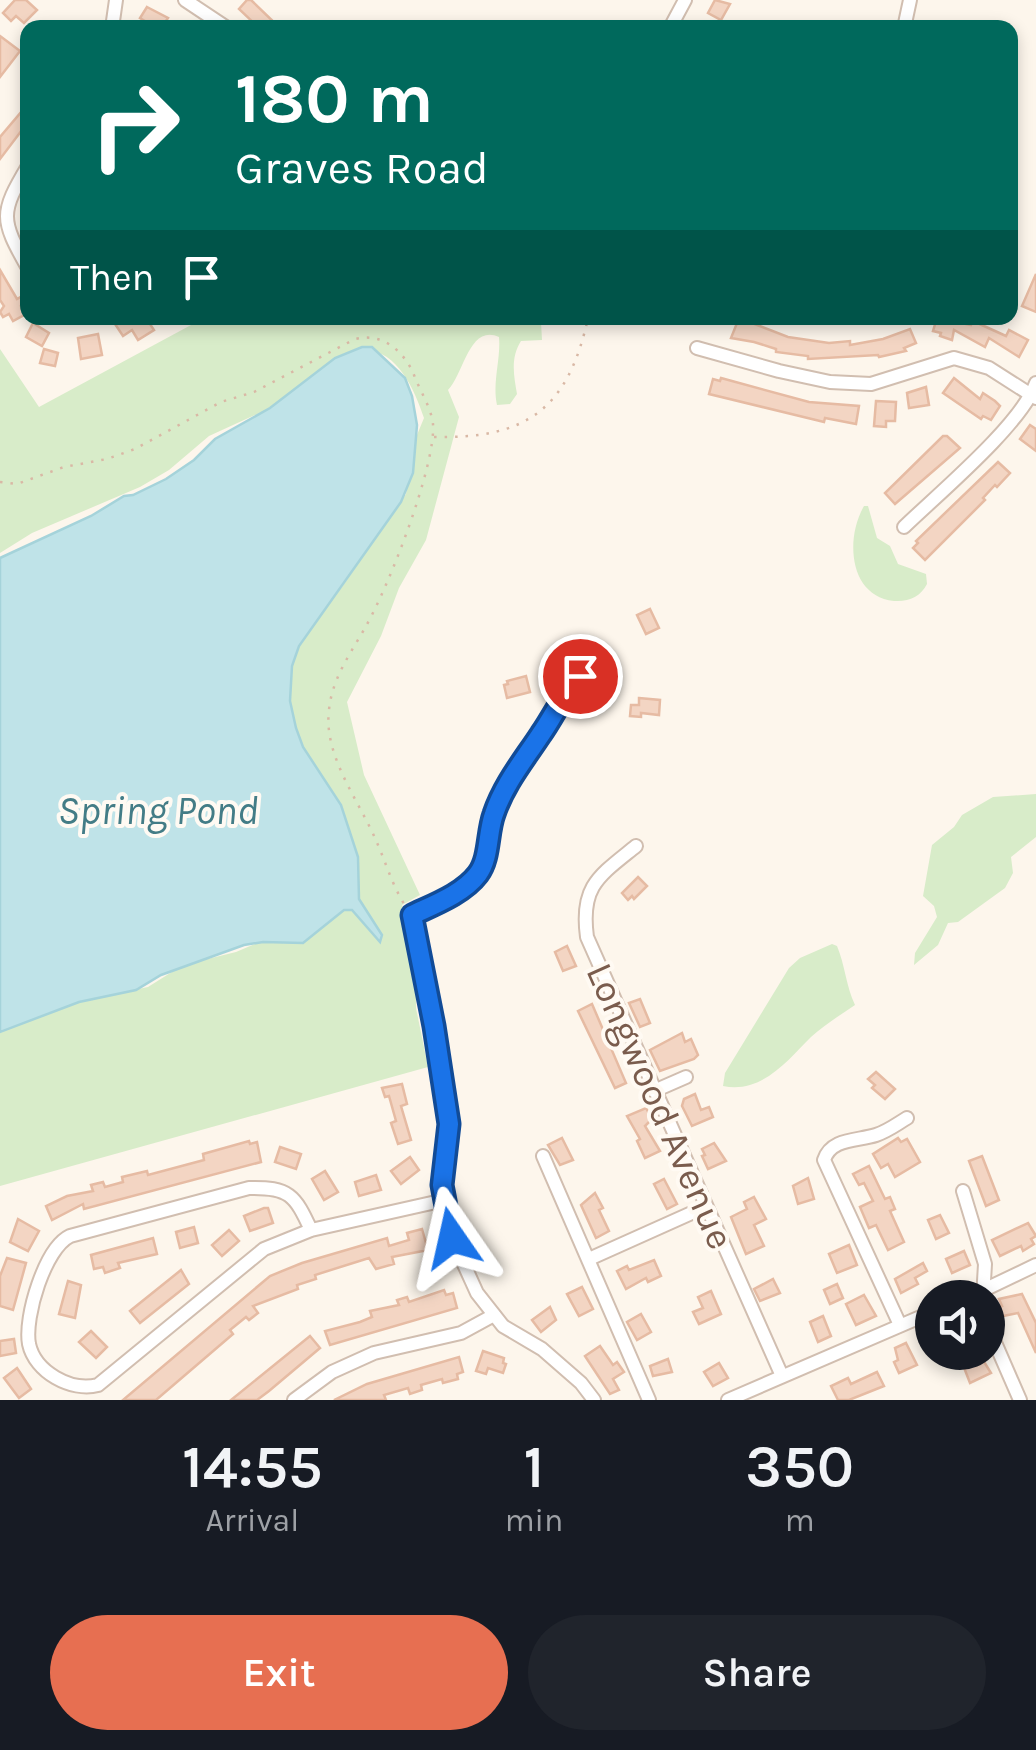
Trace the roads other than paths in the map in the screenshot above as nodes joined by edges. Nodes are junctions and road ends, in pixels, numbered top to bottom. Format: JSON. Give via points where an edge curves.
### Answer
{"nodes":[{"id":1,"x":186,"y":0,"type":"edge"},
{"id":2,"x":216,"y":20,"type":"edge"},
{"id":3,"x":20,"y":177,"type":"edge"},
{"id":4,"x":20,"y":255,"type":"edge"},
{"id":5,"x":697,"y":348,"type":"dead end"},
{"id":6,"x":1035,"y":392,"type":"edge"},
{"id":7,"x":904,"y":527,"type":"dead end"},
{"id":8,"x":580,"y":676,"type":"dead end"},
{"id":9,"x":636,"y":846,"type":"dead end"},
{"id":10,"x":686,"y":1077,"type":"dead end"},
{"id":11,"x":654,"y":1091,"type":"junction"},
{"id":12,"x":907,"y":1118,"type":"dead end"},
{"id":13,"x":543,"y":1156,"type":"dead end"},
{"id":14,"x":963,"y":1192,"type":"dead end"},
{"id":15,"x":445,"y":1200,"type":"junction"},
{"id":16,"x":705,"y":1208,"type":"junction"},
{"id":17,"x":310,"y":1230,"type":"junction"},
{"id":18,"x":589,"y":1259,"type":"junction"},
{"id":19,"x":1036,"y":1265,"type":"edge"},
{"id":20,"x":983,"y":1280,"type":"edge"},
{"id":21,"x":1005,"y":1282,"type":"edge"},
{"id":22,"x":494,"y":1314,"type":"junction"},
{"id":23,"x":915,"y":1319,"type":"edge"},
{"id":24,"x":900,"y":1325,"type":"junction"},
{"id":25,"x":1005,"y":1364,"type":"edge"},
{"id":26,"x":782,"y":1376,"type":"junction"},
{"id":27,"x":294,"y":1400,"type":"edge"},
{"id":28,"x":594,"y":1400,"type":"edge"},
{"id":29,"x":649,"y":1400,"type":"edge"},
{"id":30,"x":728,"y":1400,"type":"edge"},
{"id":31,"x":1020,"y":1400,"type":"edge"}],
"edges":[{"from":1,"to":2,"type":"street"},
{"from":3,"to":4,"type":"street","via":[[3,216]]},
{"from":5,"to":6,"type":"street","via":[[779,372],[872,384],[954,358]]},
{"from":6,"to":7,"type":"street"},
{"from":8,"to":15,"type":"street","via":[[517,766],[494,814],[478,874],[412,915],[449,1124]]},
{"from":9,"to":11,"type":"street","name":"Longwood Avenue","via":[[591,886],[584,921]]},
{"from":10,"to":11,"type":"street"},
{"from":11,"to":16,"type":"street","name":"Longwood Avenue"},
{"from":12,"to":24,"type":"street","via":[[882,1133],[836,1144],[826,1156]]},
{"from":13,"to":18,"type":"street"},
{"from":14,"to":20,"type":"street","via":[[985,1264]]},
{"from":15,"to":17,"type":"street"},
{"from":15,"to":22,"type":"street","via":[[452,1238]]},
{"from":16,"to":18,"type":"street"},
{"from":16,"to":26,"type":"street","name":"Longwood Avenue"},
{"from":17,"to":17,"type":"street","via":[[264,1249],[98,1386],[66,1384],[30,1348],[29,1320],[46,1263],[70,1236],[249,1188],[290,1194]]},
{"from":18,"to":29,"type":"street"},
{"from":19,"to":21,"type":"street"},
{"from":22,"to":27,"type":"street","via":[[461,1332],[374,1353]]},
{"from":22,"to":28,"type":"street"},
{"from":23,"to":24,"type":"street"},
{"from":24,"to":26,"type":"street"},
{"from":25,"to":31,"type":"street"},
{"from":26,"to":30,"type":"street"}]}
